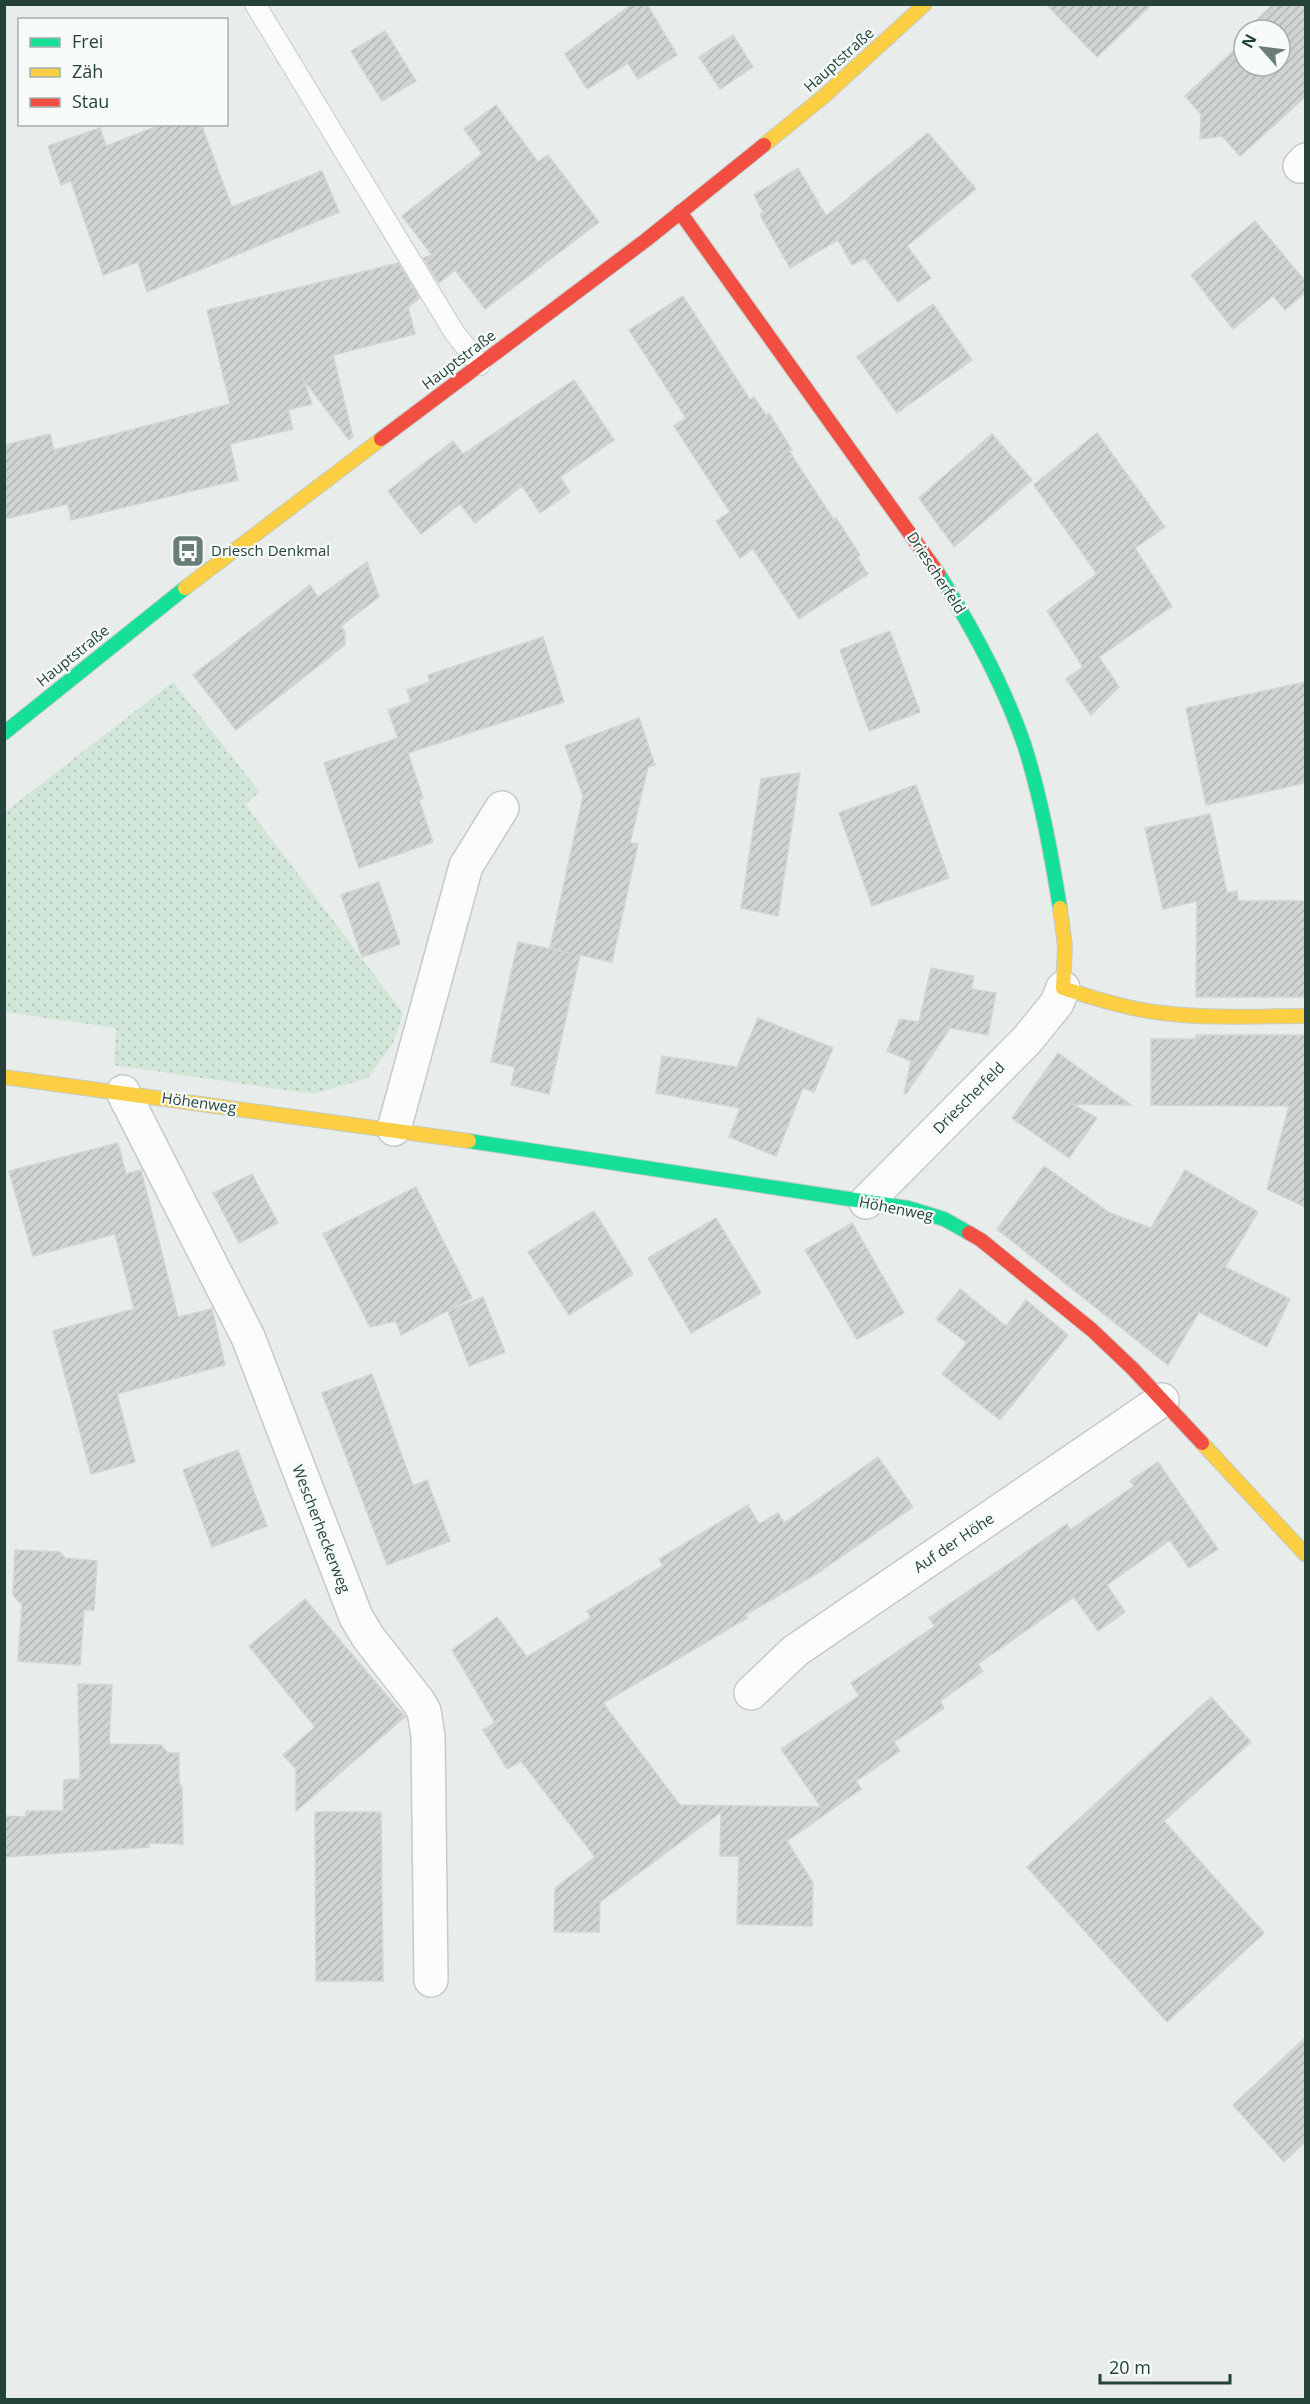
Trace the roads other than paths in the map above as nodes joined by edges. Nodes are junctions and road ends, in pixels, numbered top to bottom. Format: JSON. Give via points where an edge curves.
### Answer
{"nodes":[{"id":1,"x":255,"y":4,"type":"edge"},
{"id":2,"x":925,"y":4,"type":"edge"},
{"id":3,"x":680,"y":212,"type":"junction"},
{"id":4,"x":480,"y":365,"type":"junction"},
{"id":5,"x":6,"y":728,"type":"edge"},
{"id":6,"x":502,"y":808,"type":"dead end"},
{"id":7,"x":1064,"y":988,"type":"junction"},
{"id":8,"x":1305,"y":1016,"type":"edge"},
{"id":9,"x":4,"y":1077,"type":"edge"},
{"id":10,"x":123,"y":1092,"type":"junction"},
{"id":11,"x":394,"y":1129,"type":"junction"},
{"id":12,"x":866,"y":1202,"type":"junction"},
{"id":13,"x":1162,"y":1400,"type":"junction"},
{"id":14,"x":1305,"y":1555,"type":"edge"},
{"id":15,"x":751,"y":1693,"type":"dead end"},
{"id":16,"x":431,"y":1980,"type":"dead end"}],
"edges":[{"from":1,"to":4,"type":"lane","via":[[454,332]]},
{"from":2,"to":3,"type":"street","name":"Hauptstraße","via":[[823,97]]},
{"from":3,"to":4,"type":"street","name":"Hauptstraße"},
{"from":3,"to":7,"type":"street","name":"Driescherfeld","via":[[934,567],[984,654],[1023,740],[1039,796],[1067,954]]},
{"from":4,"to":5,"type":"street","name":"Hauptstraße","via":[[206,571]]},
{"from":6,"to":11,"type":"street","via":[[466,866]]},
{"from":7,"to":8,"type":"street","via":[[1161,1013]]},
{"from":7,"to":12,"type":"street","name":"Driescherfeld","via":[[1027,1040]]},
{"from":9,"to":10,"type":"street","name":"Höhenweg"},
{"from":10,"to":11,"type":"street","name":"Höhenweg"},
{"from":10,"to":16,"type":"street","name":"Wescherheckerweg","via":[[248,1337],[356,1617],[424,1711],[428,1736]]},
{"from":11,"to":12,"type":"street","name":"Höhenweg"},
{"from":12,"to":13,"type":"street","name":"Höhenweg","via":[[925,1212],[981,1240],[1092,1330]]},
{"from":13,"to":14,"type":"street","name":"Höhenweg"},
{"from":13,"to":15,"type":"street","name":"Auf der Höhe","via":[[795,1651]]}]}
